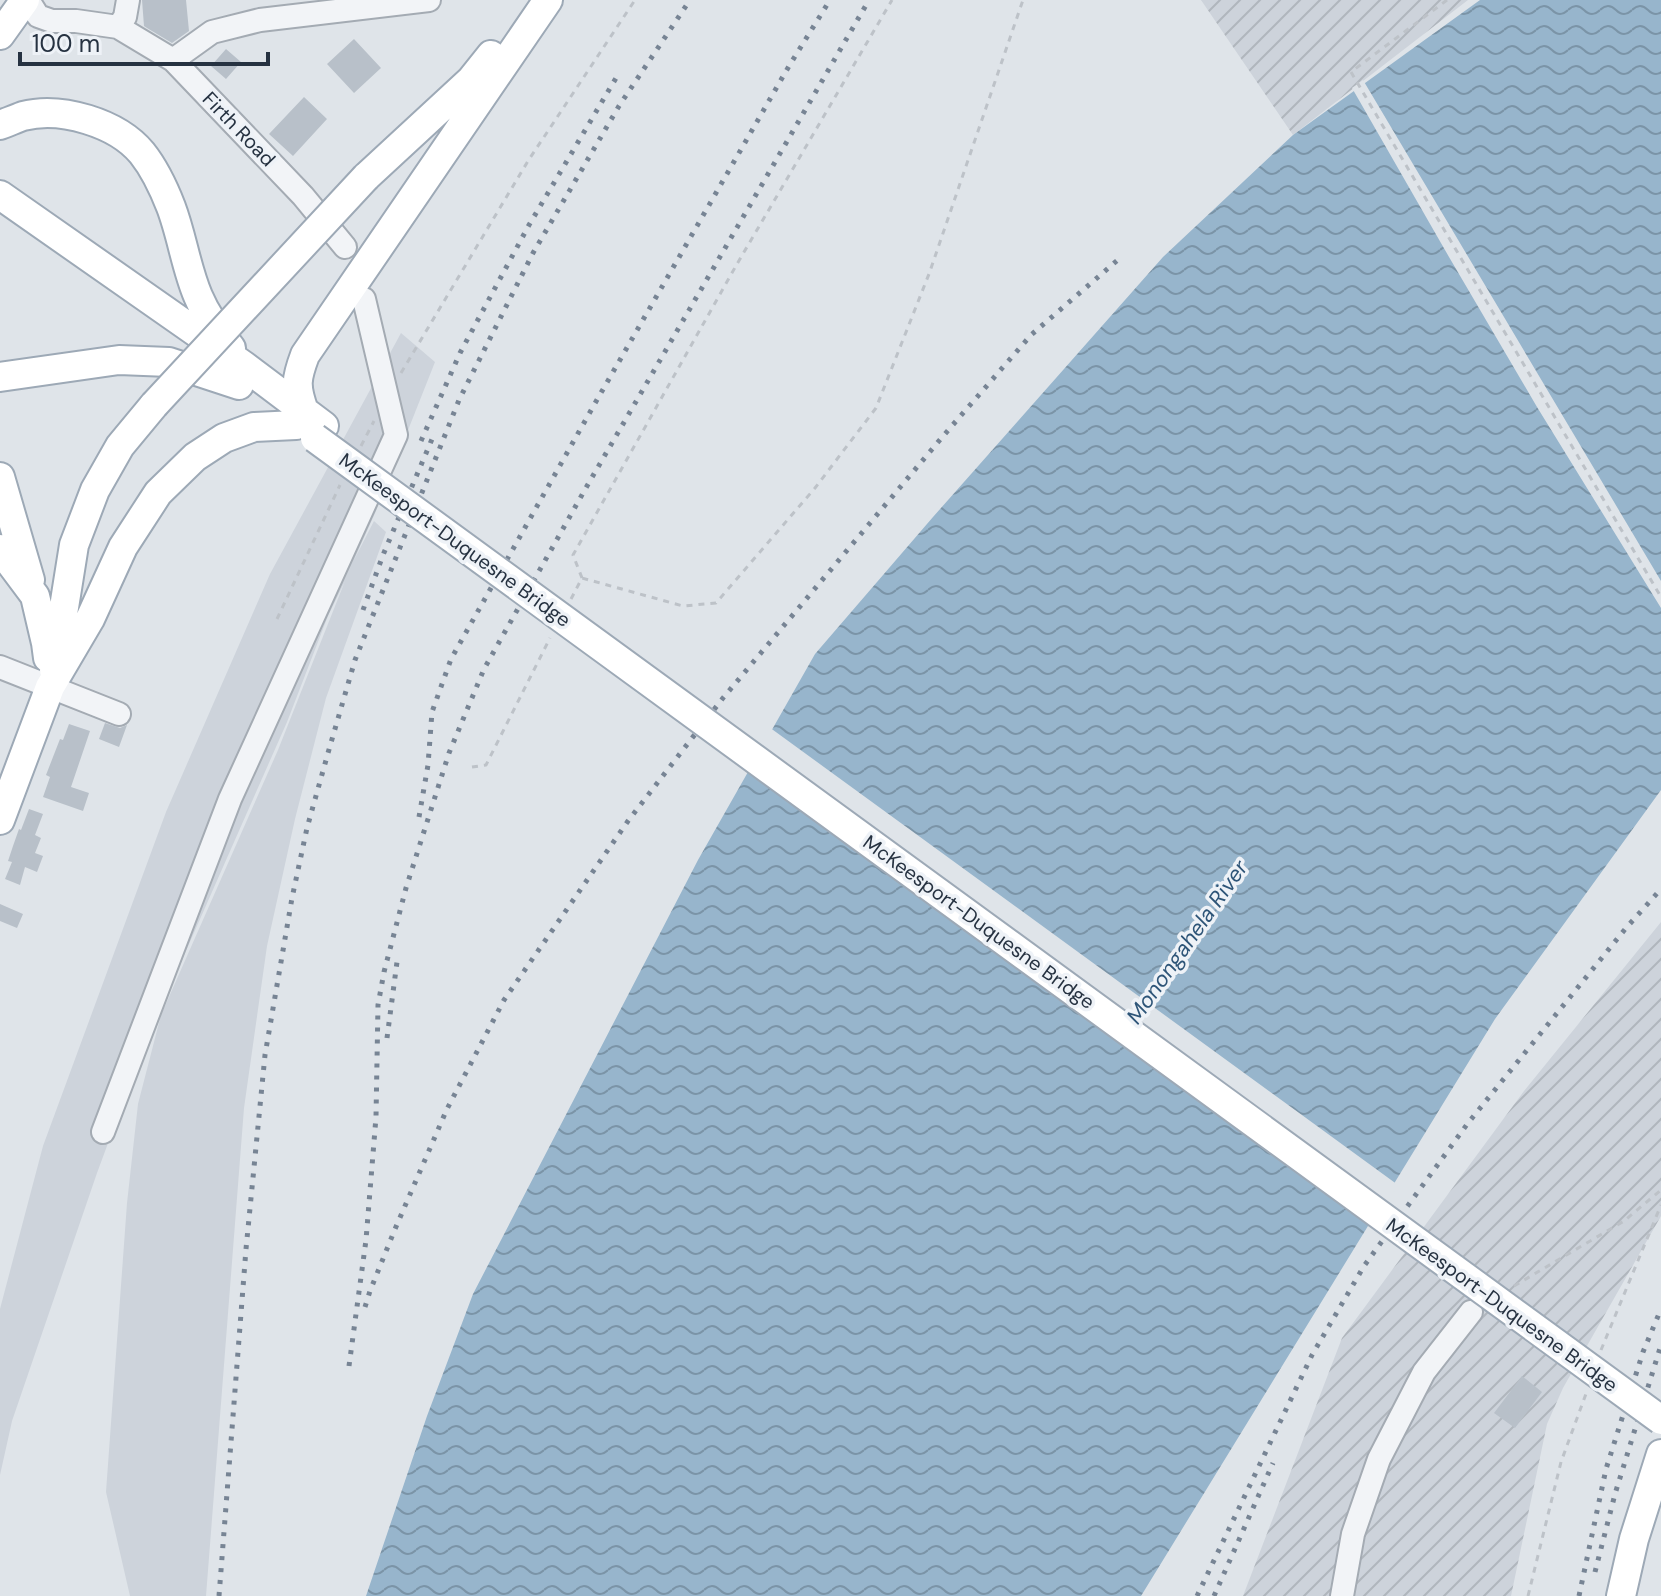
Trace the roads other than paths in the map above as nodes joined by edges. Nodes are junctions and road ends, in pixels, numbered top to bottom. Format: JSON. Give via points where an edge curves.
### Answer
{"nodes":[{"id":1,"x":27,"y":0,"type":"edge"},
{"id":2,"x":128,"y":0,"type":"edge"},
{"id":3,"x":429,"y":0,"type":"edge"},
{"id":4,"x":534,"y":0,"type":"edge"},
{"id":5,"x":548,"y":0,"type":"edge"},
{"id":6,"x":118,"y":27,"type":"junction"},
{"id":7,"x":0,"y":35,"type":"edge"},
{"id":8,"x":173,"y":60,"type":"junction"},
{"id":9,"x":0,"y":125,"type":"edge"},
{"id":10,"x":0,"y":195,"type":"edge"},
{"id":11,"x":0,"y":214,"type":"edge"},
{"id":12,"x":345,"y":247,"type":"dead end"},
{"id":13,"x":364,"y":299,"type":"dead end"},
{"id":14,"x":241,"y":375,"type":"junction"},
{"id":15,"x":0,"y":377,"type":"edge"},
{"id":16,"x":310,"y":425,"type":"junction"},
{"id":17,"x":0,"y":477,"type":"edge"},
{"id":18,"x":0,"y":549,"type":"edge"},
{"id":19,"x":35,"y":596,"type":"junction"},
{"id":20,"x":0,"y":667,"type":"edge"},
{"id":21,"x":50,"y":687,"type":"junction"},
{"id":22,"x":119,"y":714,"type":"dead end"},
{"id":23,"x":0,"y":820,"type":"edge"},
{"id":24,"x":103,"y":1132,"type":"dead end"},
{"id":25,"x":1471,"y":1312,"type":"dead end"},
{"id":26,"x":1661,"y":1403,"type":"edge"},
{"id":27,"x":1661,"y":1420,"type":"edge"},
{"id":28,"x":1661,"y":1454,"type":"edge"},
{"id":29,"x":1661,"y":1500,"type":"edge"},
{"id":30,"x":1342,"y":1596,"type":"edge"},
{"id":31,"x":1621,"y":1596,"type":"edge"},
{"id":32,"x":1635,"y":1596,"type":"edge"}],
"edges":[{"from":1,"to":6,"type":"street","via":[[38,16],[52,21]]},
{"from":1,"to":7,"type":"main road"},
{"from":2,"to":6,"type":"street"},
{"from":3,"to":8,"type":"street","via":[[260,20],[212,32]]},
{"from":4,"to":21,"type":"main road","bridge":true,"via":[[471,80],[366,177],[120,446],[95,490],[74,545]]},
{"from":5,"to":16,"type":"main road","via":[[305,355],[297,376],[298,395]]},
{"from":6,"to":8,"type":"street","name":"Firth Road"},
{"from":8,"to":12,"type":"street","name":"Firth Road"},
{"from":9,"to":14,"type":"main road","via":[[50,113],[75,116],[106,126],[142,152],[171,207],[198,296]]},
{"from":10,"to":14,"type":"main road"},
{"from":11,"to":14,"type":"main road"},
{"from":13,"to":24,"type":"street","via":[[396,435],[230,799]]},
{"from":14,"to":15,"type":"main road","via":[[169,362],[119,360]]},
{"from":14,"to":16,"type":"main road"},
{"from":16,"to":21,"type":"main road","via":[[254,427],[224,438],[158,493],[123,547],[90,619]]},
{"from":16,"to":26,"type":"main road","name":"McKeesport-Duquesne Bridge"},
{"from":16,"to":27,"type":"main road","name":"McKeesport-Duquesne Bridge","bridge":true},
{"from":17,"to":19,"type":"main road"},
{"from":18,"to":19,"type":"main road"},
{"from":19,"to":21,"type":"main road"},
{"from":20,"to":21,"type":"street"},
{"from":21,"to":22,"type":"street"},
{"from":21,"to":23,"type":"main road"},
{"from":25,"to":30,"type":"street","via":[[1424,1372],[1379,1459],[1353,1534]]},
{"from":28,"to":31,"type":"main road"},
{"from":29,"to":32,"type":"main road"}]}
